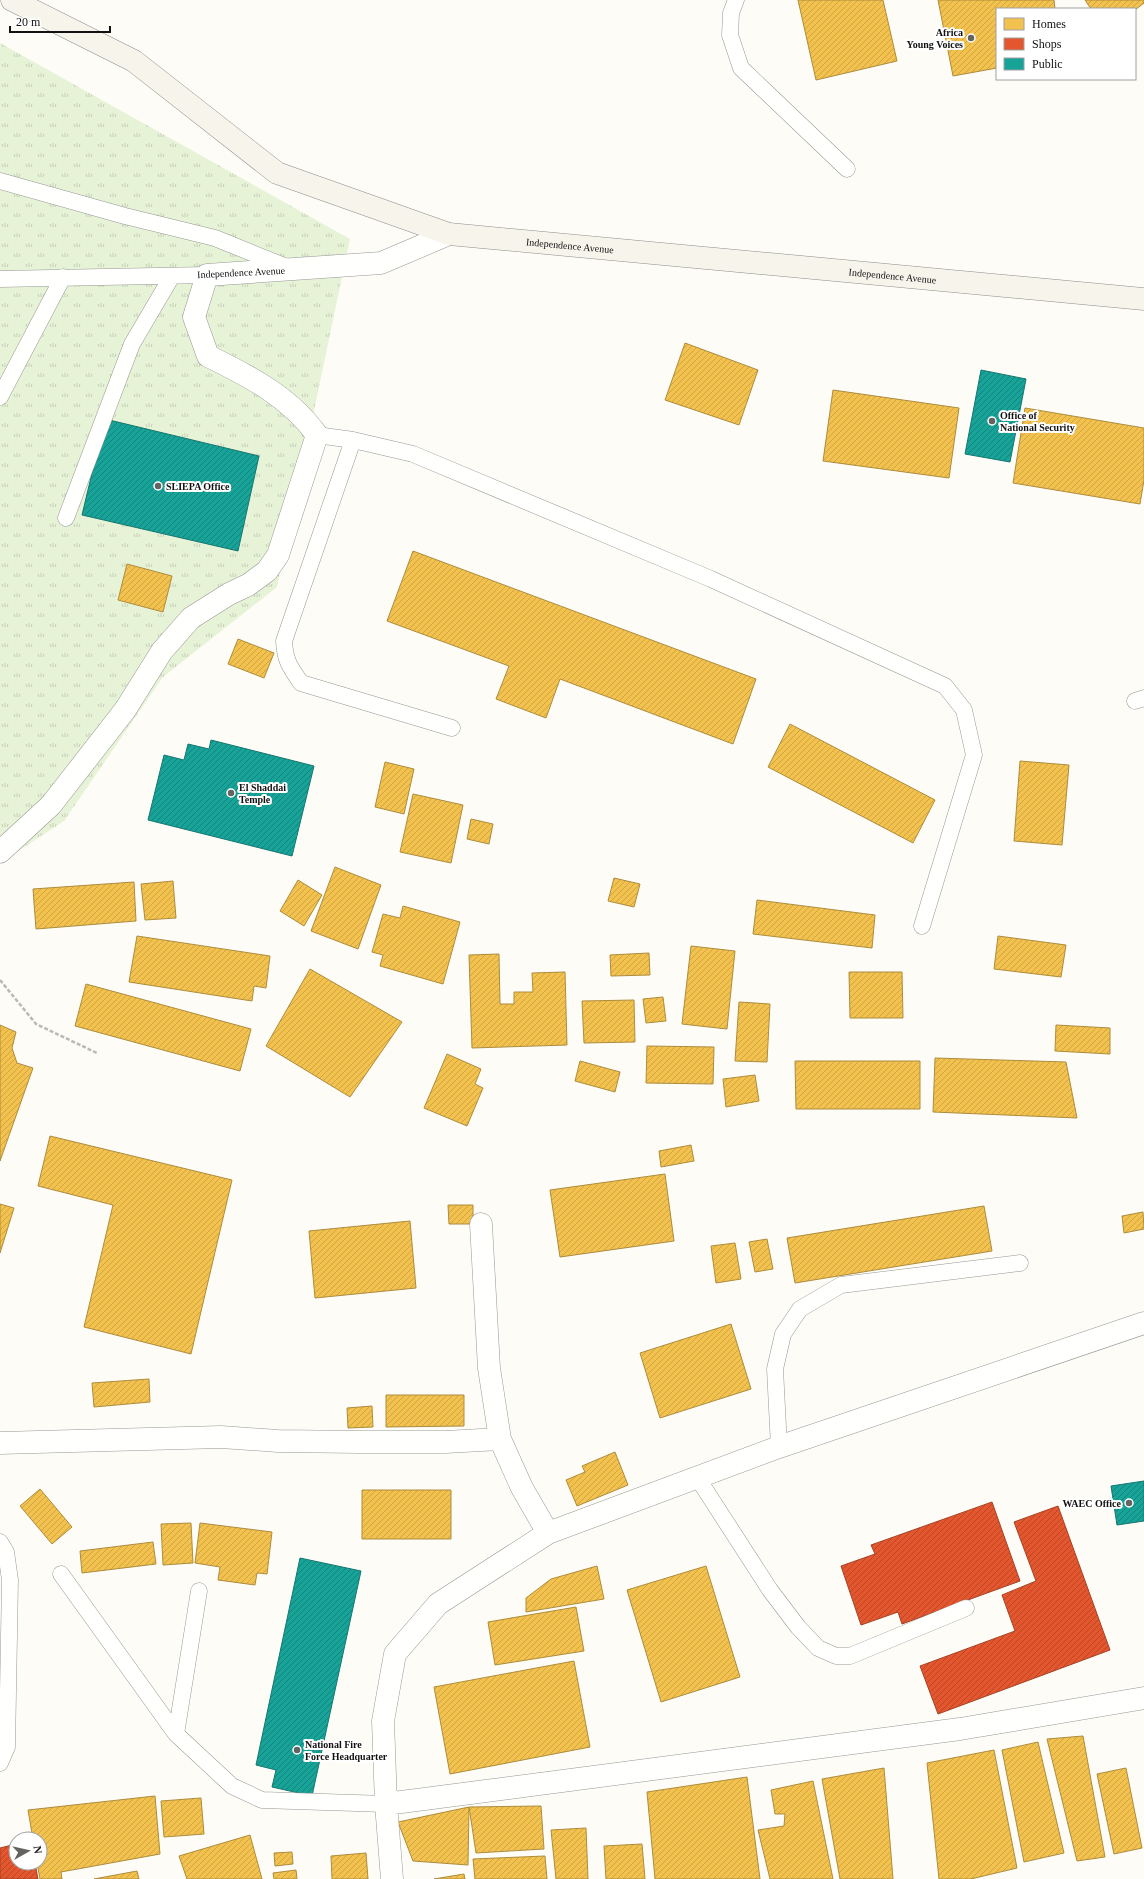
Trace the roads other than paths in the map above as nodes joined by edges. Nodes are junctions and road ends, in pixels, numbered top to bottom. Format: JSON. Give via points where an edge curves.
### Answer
{"nodes":[{"id":1,"x":12,"y":0,"type":"edge"},
{"id":2,"x":736,"y":0,"type":"edge"},
{"id":3,"x":847,"y":169,"type":"dead end"},
{"id":4,"x":0,"y":181,"type":"edge"},
{"id":5,"x":449,"y":234,"type":"junction"},
{"id":6,"x":292,"y":269,"type":"junction"},
{"id":7,"x":207,"y":275,"type":"junction"},
{"id":8,"x":172,"y":276,"type":"junction"},
{"id":9,"x":63,"y":277,"type":"junction"},
{"id":10,"x":0,"y":279,"type":"edge"},
{"id":11,"x":1144,"y":299,"type":"edge"},
{"id":12,"x":0,"y":397,"type":"edge"},
{"id":13,"x":317,"y":435,"type":"junction"},
{"id":14,"x":353,"y":440,"type":"junction"},
{"id":15,"x":66,"y":518,"type":"dead end"},
{"id":16,"x":452,"y":728,"type":"dead end"},
{"id":17,"x":0,"y":852,"type":"edge"},
{"id":18,"x":922,"y":926,"type":"dead end"},
{"id":19,"x":481,"y":1224,"type":"dead end"},
{"id":20,"x":1020,"y":1263,"type":"dead end"},
{"id":21,"x":1144,"y":1323,"type":"edge"},
{"id":22,"x":500,"y":1439,"type":"junction"},
{"id":23,"x":0,"y":1443,"type":"edge"},
{"id":24,"x":779,"y":1447,"type":"junction"},
{"id":25,"x":697,"y":1477,"type":"junction"},
{"id":26,"x":548,"y":1533,"type":"junction"},
{"id":27,"x":0,"y":1542,"type":"edge"},
{"id":28,"x":61,"y":1574,"type":"dead end"},
{"id":29,"x":199,"y":1591,"type":"dead end"},
{"id":30,"x":966,"y":1608,"type":"dead end"},
{"id":31,"x":1144,"y":1698,"type":"edge"},
{"id":32,"x":176,"y":1734,"type":"junction"},
{"id":33,"x":0,"y":1763,"type":"edge"},
{"id":34,"x":386,"y":1804,"type":"junction"},
{"id":35,"x":392,"y":1879,"type":"edge"}],
"edges":[{"from":1,"to":5,"type":"street","via":[[134,62],[277,173]]},
{"from":2,"to":3,"type":"lane","via":[[731,13],[730,35],[741,68]]},
{"from":4,"to":6,"type":"lane","via":[[215,238]]},
{"from":5,"to":6,"type":"street","name":"Independence Avenue","via":[[381,263]]},
{"from":5,"to":11,"type":"street","name":"Independence Avenue"},
{"from":6,"to":7,"type":"street","name":"Independence Avenue"},
{"from":7,"to":8,"type":"lane","name":"Independence Avenue"},
{"from":7,"to":13,"type":"street","via":[[194,317],[208,356],[251,378],[292,407]]},
{"from":8,"to":9,"type":"lane","name":"Independence Avenue"},
{"from":8,"to":15,"type":"lane","via":[[132,344]]},
{"from":9,"to":10,"type":"lane","name":"Independence Avenue"},
{"from":9,"to":12,"type":"lane"},
{"from":13,"to":14,"type":"lane"},
{"from":13,"to":17,"type":"street","via":[[278,555],[267,571],[191,618],[162,651],[125,710],[51,805]]},
{"from":14,"to":16,"type":"lane","via":[[284,641],[288,665],[301,683]]},
{"from":14,"to":18,"type":"lane","via":[[413,454],[711,579],[945,686],[964,710],[974,755]]},
{"from":19,"to":22,"type":"street","via":[[489,1368]]},
{"from":20,"to":24,"type":"lane","via":[[841,1285],[800,1309],[783,1334],[775,1369]]},
{"from":21,"to":24,"type":"street"},
{"from":22,"to":23,"type":"street","via":[[359,1442],[221,1437]]},
{"from":22,"to":26,"type":"street","via":[[522,1488]]},
{"from":24,"to":25,"type":"street"},
{"from":25,"to":26,"type":"street"},
{"from":25,"to":30,"type":"lane","via":[[770,1590],[798,1627],[818,1648],[836,1656],[850,1656]]},
{"from":26,"to":34,"type":"street","via":[[438,1604],[395,1654],[383,1721]]},
{"from":27,"to":33,"type":"lane","via":[[6,1552],[10,1580],[6,1747]]},
{"from":28,"to":32,"type":"lane"},
{"from":29,"to":32,"type":"lane"},
{"from":31,"to":34,"type":"street","via":[[960,1729]]},
{"from":32,"to":34,"type":"lane","via":[[232,1786],[262,1800]]},
{"from":34,"to":35,"type":"street"}]}
